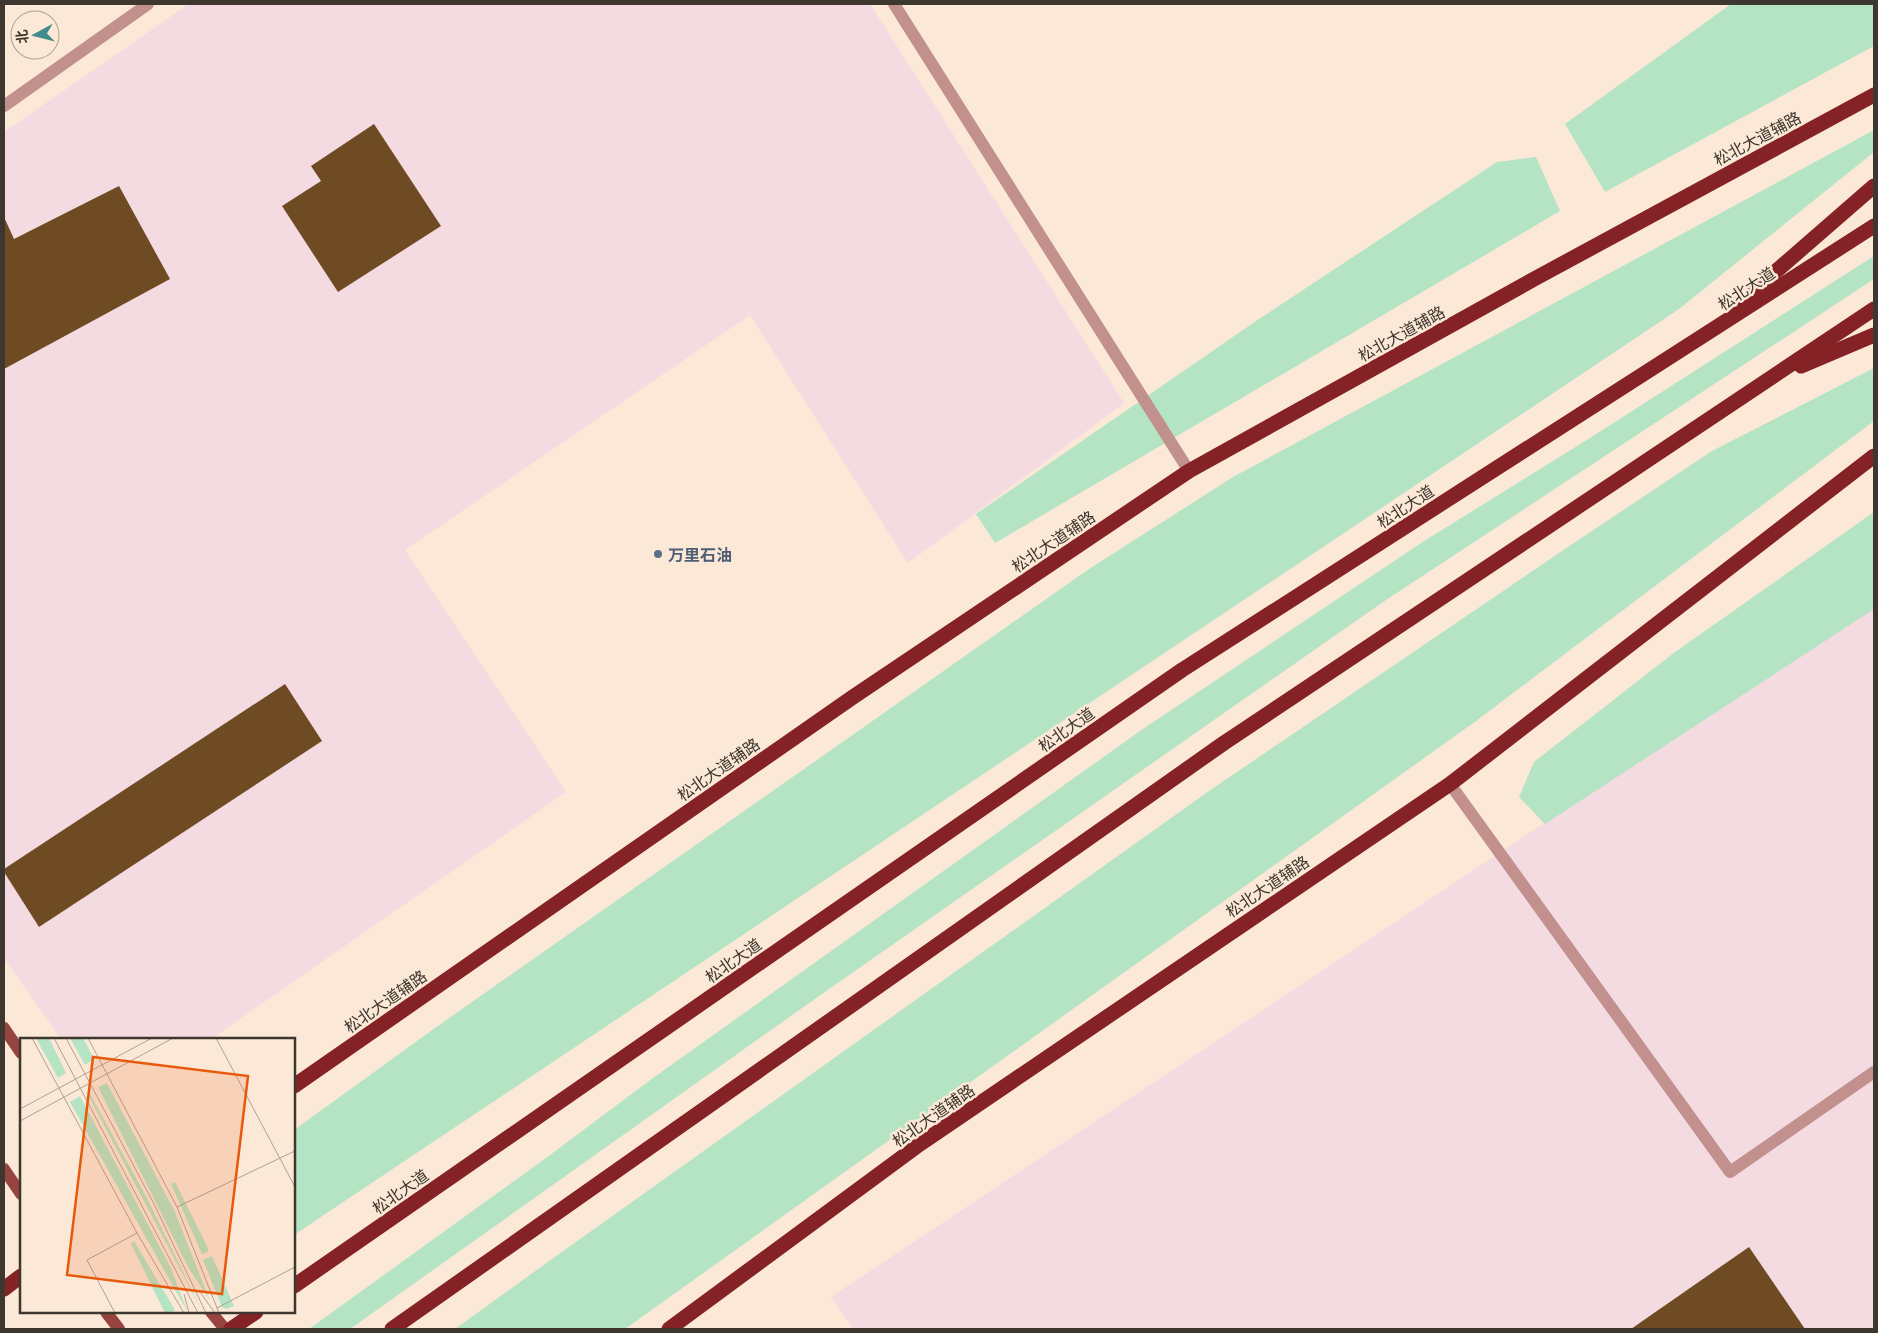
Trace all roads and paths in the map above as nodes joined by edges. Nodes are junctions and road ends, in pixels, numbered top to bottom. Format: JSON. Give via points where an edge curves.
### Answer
{"nodes":[{"id":1,"x":148,"y":4,"type":"edge"},
{"id":2,"x":894,"y":4,"type":"edge"},
{"id":3,"x":1874,"y":95,"type":"edge"},
{"id":4,"x":4,"y":106,"type":"edge"},
{"id":5,"x":1874,"y":186,"type":"edge"},
{"id":6,"x":1874,"y":226,"type":"edge"},
{"id":7,"x":1874,"y":309,"type":"edge"},
{"id":8,"x":1874,"y":335,"type":"edge"},
{"id":9,"x":1695,"y":341,"type":"junction"},
{"id":10,"x":1767,"y":381,"type":"junction"},
{"id":11,"x":1874,"y":456,"type":"edge"},
{"id":12,"x":1188,"y":471,"type":"junction"},
{"id":13,"x":1450,"y":784,"type":"junction"},
{"id":14,"x":4,"y":1028,"type":"edge"},
{"id":15,"x":20,"y":1051,"type":"edge"},
{"id":16,"x":1874,"y":1072,"type":"edge"},
{"id":17,"x":295,"y":1085,"type":"edge"},
{"id":18,"x":4,"y":1169,"type":"edge"},
{"id":19,"x":20,"y":1193,"type":"edge"},
{"id":20,"x":20,"y":1277,"type":"edge"},
{"id":21,"x":295,"y":1285,"type":"edge"},
{"id":22,"x":4,"y":1288,"type":"edge"},
{"id":23,"x":107,"y":1313,"type":"edge"},
{"id":24,"x":212,"y":1313,"type":"edge"},
{"id":25,"x":255,"y":1313,"type":"edge"},
{"id":26,"x":119,"y":1329,"type":"edge"},
{"id":27,"x":225,"y":1329,"type":"edge"},
{"id":28,"x":231,"y":1329,"type":"edge"},
{"id":29,"x":392,"y":1329,"type":"edge"},
{"id":30,"x":669,"y":1329,"type":"edge"}],
"edges":[{"from":1,"to":4,"type":"street"},
{"from":2,"to":12,"type":"street"},
{"from":3,"to":12,"type":"highway","name":"松北大道辅路"},
{"from":5,"to":9,"type":"highway"},
{"from":6,"to":9,"type":"highway","name":"松北大道"},
{"from":7,"to":10,"type":"highway"},
{"from":8,"to":10,"type":"highway"},
{"from":9,"to":21,"type":"highway","name":"松北大道","via":[[1182,670]]},
{"from":10,"to":29,"type":"highway","via":[[1224,743]]},
{"from":11,"to":13,"type":"highway","name":"松北大道辅路"},
{"from":12,"to":17,"type":"highway","name":"松北大道辅路","via":[[853,697]]},
{"from":13,"to":16,"type":"street","via":[[1730,1172]]},
{"from":13,"to":30,"type":"highway","name":"松北大道辅路","via":[[920,1144]]},
{"from":14,"to":15,"type":"main road"},
{"from":18,"to":19,"type":"main road"},
{"from":20,"to":22,"type":"highway"},
{"from":23,"to":26,"type":"main road"},
{"from":24,"to":27,"type":"main road"},
{"from":25,"to":28,"type":"highway"}]}
